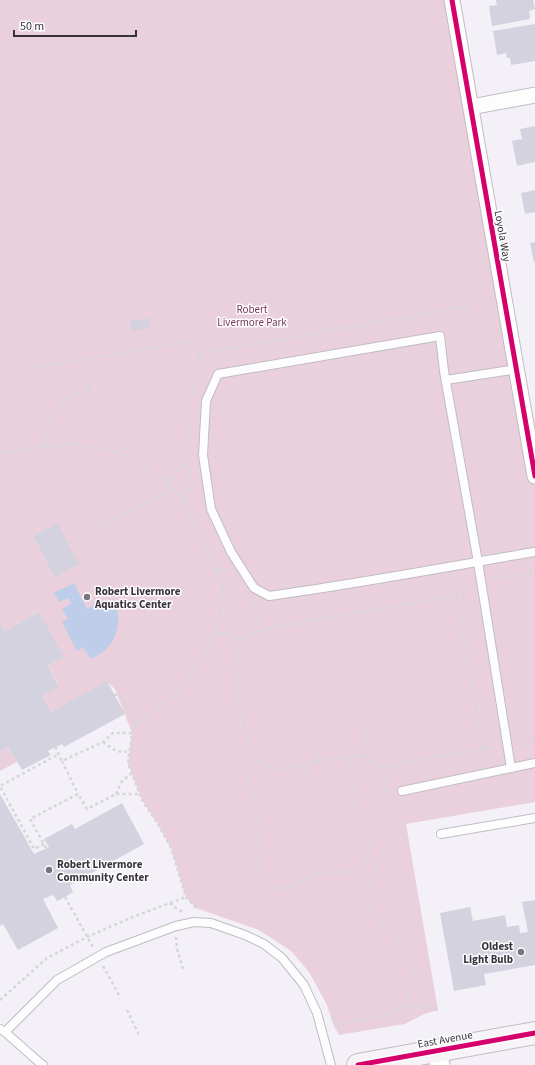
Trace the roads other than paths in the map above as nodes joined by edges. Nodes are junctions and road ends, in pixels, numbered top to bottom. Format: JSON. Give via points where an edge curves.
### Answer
{"nodes":[{"id":1,"x":452,"y":0,"type":"edge"},
{"id":2,"x":535,"y":95,"type":"edge"},
{"id":3,"x":471,"y":107,"type":"junction"},
{"id":4,"x":516,"y":369,"type":"junction"},
{"id":5,"x":446,"y":380,"type":"junction"},
{"id":6,"x":535,"y":476,"type":"edge"},
{"id":7,"x":535,"y":552,"type":"edge"},
{"id":8,"x":478,"y":562,"type":"junction"},
{"id":9,"x":535,"y":763,"type":"edge"},
{"id":10,"x":511,"y":768,"type":"junction"},
{"id":11,"x":402,"y":791,"type":"dead end"},
{"id":12,"x":535,"y":818,"type":"edge"},
{"id":13,"x":440,"y":834,"type":"dead end"},
{"id":14,"x":3,"y":1031,"type":"edge"},
{"id":15,"x":535,"y":1033,"type":"edge"},
{"id":16,"x":438,"y":1058,"type":"edge"},
{"id":17,"x":41,"y":1064,"type":"edge"},
{"id":18,"x":331,"y":1065,"type":"edge"},
{"id":19,"x":358,"y":1065,"type":"edge"}],
"edges":[{"from":1,"to":3,"type":"street","name":"Loyola Way"},
{"from":2,"to":3,"type":"street"},
{"from":3,"to":4,"type":"street","name":"Loyola Way"},
{"from":4,"to":5,"type":"lane"},
{"from":4,"to":6,"type":"street","name":"Loyola Way"},
{"from":5,"to":8,"type":"lane"},
{"from":5,"to":8,"type":"lane","via":[[440,336],[218,374],[206,401],[203,455],[211,509],[231,552],[254,588],[269,596]]},
{"from":7,"to":8,"type":"lane"},
{"from":8,"to":10,"type":"lane"},
{"from":9,"to":10,"type":"lane"},
{"from":10,"to":11,"type":"lane"},
{"from":12,"to":13,"type":"lane"},
{"from":14,"to":17,"type":"lane"},
{"from":14,"to":18,"type":"lane","via":[[58,980],[106,952],[176,926],[194,922],[211,923],[264,944],[282,958],[304,985],[317,1013]]},
{"from":15,"to":16,"type":"main road","name":"East Avenue"},
{"from":16,"to":19,"type":"main road","name":"East Avenue"}]}
